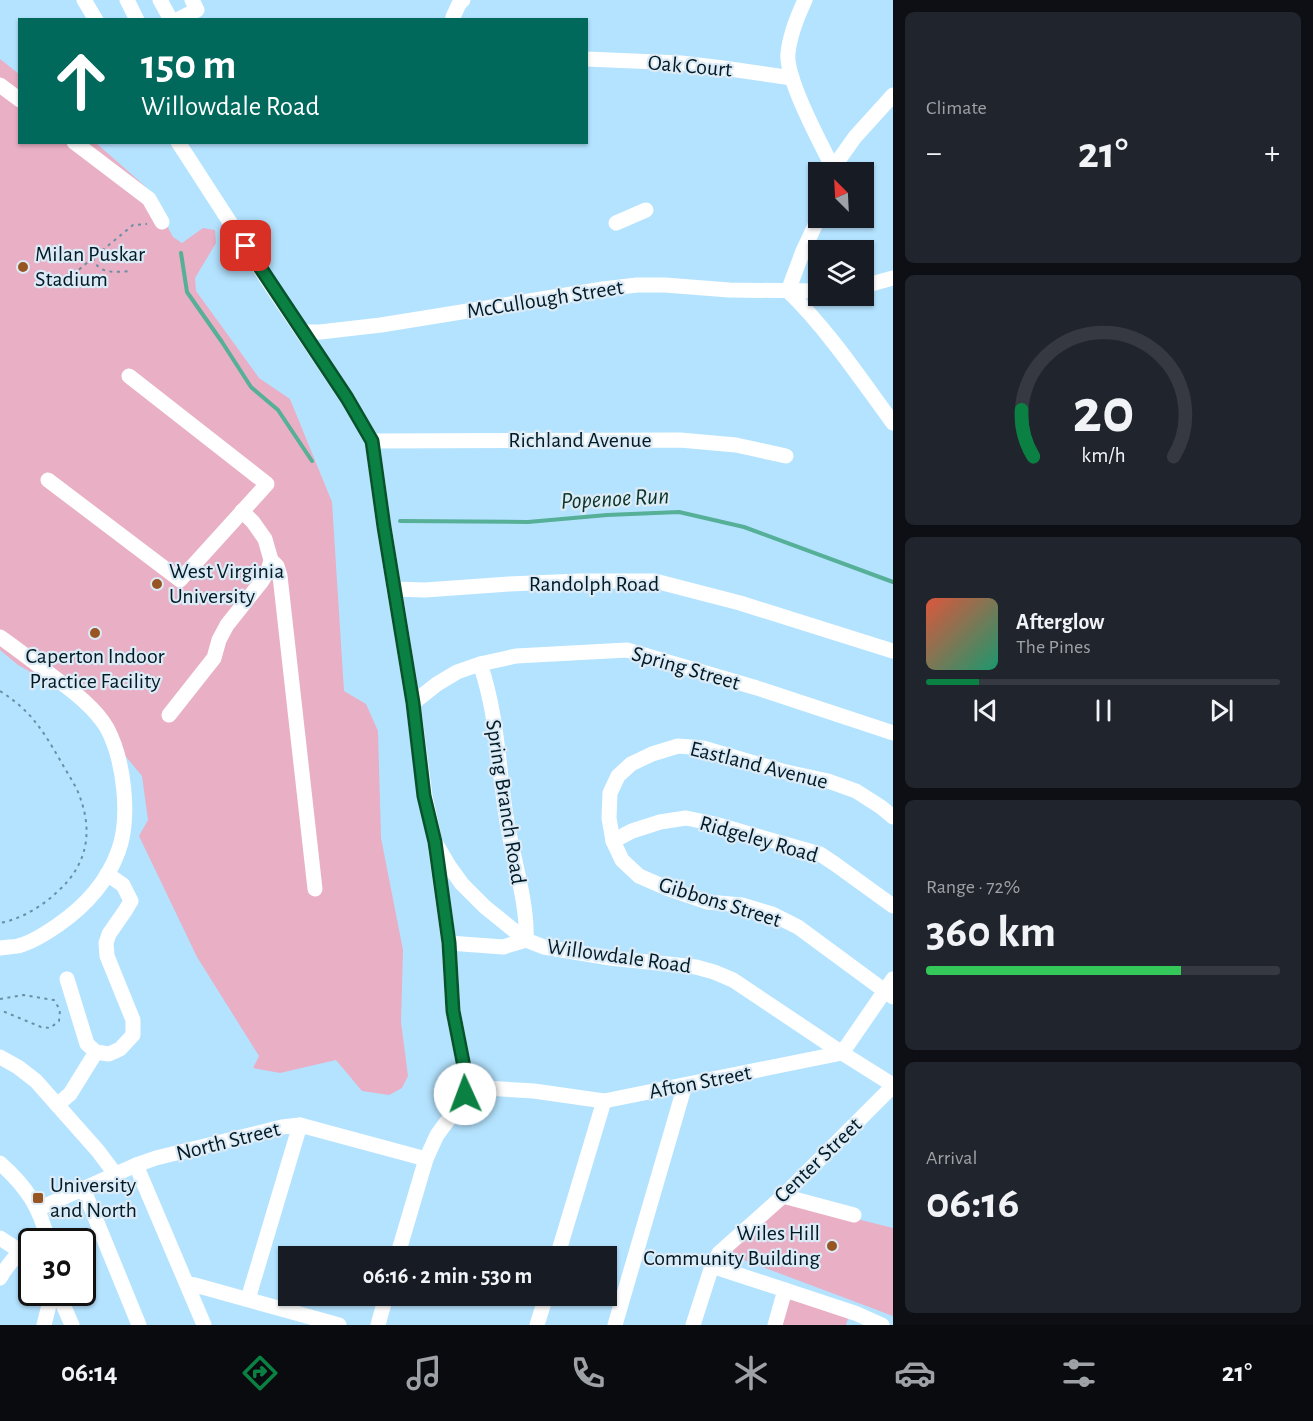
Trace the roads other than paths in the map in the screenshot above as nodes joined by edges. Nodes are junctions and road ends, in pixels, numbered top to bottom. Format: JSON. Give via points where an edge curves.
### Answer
{"nodes":[{"id":1,"x":84,"y":0,"type":"edge"},
{"id":2,"x":127,"y":0,"type":"edge"},
{"id":3,"x":160,"y":0,"type":"edge"},
{"id":4,"x":192,"y":0,"type":"edge"},
{"id":5,"x":463,"y":0,"type":"edge"},
{"id":6,"x":805,"y":0,"type":"edge"},
{"id":7,"x":95,"y":18,"type":"edge"},
{"id":8,"x":136,"y":18,"type":"edge"},
{"id":9,"x":170,"y":18,"type":"edge"},
{"id":10,"x":181,"y":18,"type":"edge"},
{"id":11,"x":453,"y":18,"type":"edge"},
{"id":12,"x":588,"y":59,"type":"edge"},
{"id":13,"x":792,"y":78,"type":"junction"},
{"id":14,"x":0,"y":85,"type":"edge"},
{"id":15,"x":893,"y":96,"type":"edge"},
{"id":16,"x":18,"y":98,"type":"edge"},
{"id":17,"x":77,"y":144,"type":"edge"},
{"id":18,"x":182,"y":144,"type":"edge"},
{"id":19,"x":829,"y":162,"type":"edge"},
{"id":20,"x":838,"y":162,"type":"edge"},
{"id":21,"x":646,"y":210,"type":"dead end"},
{"id":22,"x":162,"y":222,"type":"road end"},
{"id":23,"x":616,"y":224,"type":"dead end"},
{"id":24,"x":814,"y":228,"type":"edge"},
{"id":25,"x":893,"y":278,"type":"edge"},
{"id":26,"x":874,"y":283,"type":"edge"},
{"id":27,"x":788,"y":291,"type":"junction"},
{"id":28,"x":808,"y":291,"type":"edge"},
{"id":29,"x":303,"y":332,"type":"junction"},
{"id":30,"x":129,"y":376,"type":"dead end"},
{"id":31,"x":893,"y":423,"type":"edge"},
{"id":32,"x":372,"y":441,"type":"junction"},
{"id":33,"x":786,"y":456,"type":"dead end"},
{"id":34,"x":48,"y":480,"type":"dead end"},
{"id":35,"x":242,"y":511,"type":"junction"},
{"id":36,"x":271,"y":560,"type":"junction"},
{"id":37,"x":394,"y":589,"type":"junction"},
{"id":38,"x":0,"y":637,"type":"edge"},
{"id":39,"x":893,"y":651,"type":"edge"},
{"id":40,"x":480,"y":664,"type":"junction"},
{"id":41,"x":413,"y":703,"type":"junction"},
{"id":42,"x":169,"y":715,"type":"dead end"},
{"id":43,"x":893,"y":733,"type":"edge"},
{"id":44,"x":893,"y":817,"type":"edge"},
{"id":45,"x":613,"y":841,"type":"junction"},
{"id":46,"x":435,"y":842,"type":"junction"},
{"id":47,"x":107,"y":874,"type":"junction"},
{"id":48,"x":315,"y":889,"type":"dead end"},
{"id":49,"x":893,"y":906,"type":"edge"},
{"id":50,"x":526,"y":940,"type":"junction"},
{"id":51,"x":449,"y":943,"type":"junction"},
{"id":52,"x":0,"y":948,"type":"edge"},
{"id":53,"x":67,"y":978,"type":"dead end"},
{"id":54,"x":890,"y":990,"type":"edge"},
{"id":55,"x":96,"y":1052,"type":"junction"},
{"id":56,"x":842,"y":1053,"type":"junction"},
{"id":57,"x":0,"y":1057,"type":"edge"},
{"id":58,"x":685,"y":1085,"type":"junction"},
{"id":59,"x":893,"y":1086,"type":"edge"},
{"id":60,"x":468,"y":1087,"type":"junction"},
{"id":61,"x":604,"y":1101,"type":"junction"},
{"id":62,"x":57,"y":1105,"type":"junction"},
{"id":63,"x":300,"y":1125,"type":"junction"},
{"id":64,"x":426,"y":1159,"type":"junction"},
{"id":65,"x":0,"y":1163,"type":"edge"},
{"id":66,"x":136,"y":1165,"type":"junction"},
{"id":67,"x":116,"y":1175,"type":"junction"},
{"id":68,"x":83,"y":1188,"type":"junction"},
{"id":69,"x":783,"y":1196,"type":"junction"},
{"id":70,"x":38,"y":1209,"type":"junction"},
{"id":71,"x":854,"y":1215,"type":"dead end"},
{"id":72,"x":44,"y":1228,"type":"edge"},
{"id":73,"x":0,"y":1238,"type":"edge"},
{"id":74,"x":400,"y":1246,"type":"edge"},
{"id":75,"x":560,"y":1246,"type":"edge"},
{"id":76,"x":18,"y":1250,"type":"edge"},
{"id":77,"x":18,"y":1254,"type":"edge"},
{"id":78,"x":712,"y":1266,"type":"junction"},
{"id":79,"x":0,"y":1278,"type":"edge"},
{"id":80,"x":187,"y":1284,"type":"junction"},
{"id":81,"x":785,"y":1290,"type":"junction"},
{"id":82,"x":248,"y":1299,"type":"junction"},
{"id":83,"x":50,"y":1306,"type":"edge"},
{"id":84,"x":64,"y":1306,"type":"edge"},
{"id":85,"x":383,"y":1306,"type":"edge"},
{"id":86,"x":543,"y":1306,"type":"edge"},
{"id":87,"x":853,"y":1319,"type":"edge"},
{"id":88,"x":44,"y":1325,"type":"edge"},
{"id":89,"x":72,"y":1325,"type":"edge"},
{"id":90,"x":139,"y":1325,"type":"edge"},
{"id":91,"x":204,"y":1325,"type":"edge"},
{"id":92,"x":339,"y":1325,"type":"edge"},
{"id":93,"x":378,"y":1325,"type":"edge"},
{"id":94,"x":537,"y":1325,"type":"edge"},
{"id":95,"x":615,"y":1325,"type":"edge"},
{"id":96,"x":693,"y":1325,"type":"edge"},
{"id":97,"x":775,"y":1325,"type":"edge"},
{"id":98,"x":882,"y":1325,"type":"edge"}],
"edges":[{"from":1,"to":7,"type":"street"},
{"from":2,"to":8,"type":"street"},
{"from":3,"to":9,"type":"street"},
{"from":4,"to":10,"type":"street","via":[[197,10]]},
{"from":5,"to":11,"type":"street"},
{"from":6,"to":13,"type":"street","via":[[794,24],[788,55]]},
{"from":12,"to":13,"type":"street","name":"Oak Court","via":[[681,63]]},
{"from":13,"to":19,"type":"street"},
{"from":14,"to":16,"type":"street"},
{"from":15,"to":20,"type":"street","via":[[855,137]]},
{"from":17,"to":22,"type":"street","via":[[149,199]]},
{"from":18,"to":29,"type":"street","name":"Willowdale Road"},
{"from":21,"to":23,"type":"street"},
{"from":24,"to":27,"type":"street"},
{"from":25,"to":26,"type":"street"},
{"from":27,"to":28,"type":"street","name":"McCullough Street"},
{"from":27,"to":29,"type":"street","name":"McCullough Street","via":[[637,285],[381,325]]},
{"from":27,"to":31,"type":"street","via":[[828,335]]},
{"from":29,"to":32,"type":"street","name":"Willowdale Road"},
{"from":30,"to":35,"type":"street","via":[[267,484]]},
{"from":32,"to":33,"type":"street","name":"Richland Avenue","via":[[680,440],[736,445]]},
{"from":32,"to":37,"type":"street","name":"Willowdale Road"},
{"from":34,"to":35,"type":"street","via":[[180,580]]},
{"from":35,"to":36,"type":"street","via":[[265,539]]},
{"from":36,"to":42,"type":"street","via":[[262,581],[227,626],[214,658]]},
{"from":36,"to":48,"type":"street","via":[[280,576]]},
{"from":37,"to":39,"type":"street","name":"Randolph Road","via":[[655,580]]},
{"from":37,"to":41,"type":"street","name":"Willowdale Road"},
{"from":38,"to":47,"type":"street","via":[[72,690],[106,726],[115,745],[125,795],[123,834]]},
{"from":40,"to":41,"type":"street","name":"Spring Street","via":[[457,672]]},
{"from":40,"to":43,"type":"street","name":"Spring Street","via":[[516,656],[627,650]]},
{"from":40,"to":50,"type":"street","name":"Spring Branch Road","via":[[495,726]]},
{"from":41,"to":46,"type":"street","name":"Willowdale Road","via":[[424,796]]},
{"from":44,"to":45,"type":"street","name":"Eastland Avenue","via":[[856,791],[828,781],[703,748],[678,746],[631,764],[618,776],[610,793]]},
{"from":45,"to":49,"type":"street","name":"Ridgeley Road","via":[[660,822],[686,818],[715,824],[820,854]]},
{"from":45,"to":54,"type":"street","name":"Gibbons Street","via":[[622,860],[639,876],[707,902],[742,905],[772,914],[798,927]]},
{"from":46,"to":50,"type":"street","name":"Willowdale Road","via":[[462,884]]},
{"from":46,"to":51,"type":"street"},
{"from":47,"to":52,"type":"street","via":[[70,917],[42,936],[18,946]]},
{"from":47,"to":55,"type":"street","via":[[123,885],[131,901],[106,943],[107,956],[134,1020],[133,1035],[120,1049],[109,1054]]},
{"from":50,"to":51,"type":"street","via":[[503,948]]},
{"from":50,"to":56,"type":"street","name":"Willowdale Road","via":[[544,947],[714,972],[754,993]]},
{"from":51,"to":60,"type":"street","via":[[453,1011]]},
{"from":53,"to":55,"type":"street","via":[[87,1044]]},
{"from":54,"to":56,"type":"street"},
{"from":55,"to":62,"type":"street","via":[[70,1094]]},
{"from":56,"to":58,"type":"street","name":"Afton Street"},
{"from":56,"to":59,"type":"street","name":"Willowdale Road"},
{"from":57,"to":62,"type":"street","via":[[36,1081]]},
{"from":58,"to":61,"type":"street","name":"Afton Street"},
{"from":58,"to":95,"type":"street"},
{"from":59,"to":69,"type":"street","name":"Center Street"},
{"from":60,"to":61,"type":"street","name":"Afton Street"},
{"from":60,"to":64,"type":"street"},
{"from":61,"to":75,"type":"street"},
{"from":62,"to":67,"type":"street"},
{"from":63,"to":64,"type":"street","name":"North Street"},
{"from":63,"to":66,"type":"street","name":"North Street"},
{"from":63,"to":82,"type":"street"},
{"from":64,"to":74,"type":"street"},
{"from":65,"to":70,"type":"street"},
{"from":66,"to":67,"type":"street","name":"North Street"},
{"from":66,"to":80,"type":"street"},
{"from":67,"to":68,"type":"street","name":"North Street"},
{"from":68,"to":70,"type":"street","name":"North Street"},
{"from":68,"to":90,"type":"street"},
{"from":69,"to":71,"type":"street"},
{"from":69,"to":78,"type":"street","name":"Center Street","via":[[719,1253]]},
{"from":70,"to":72,"type":"street"},
{"from":73,"to":76,"type":"street"},
{"from":77,"to":79,"type":"street"},
{"from":78,"to":81,"type":"street"},
{"from":78,"to":96,"type":"street","name":"Center Street"},
{"from":80,"to":82,"type":"street"},
{"from":80,"to":91,"type":"street"},
{"from":81,"to":87,"type":"street"},
{"from":81,"to":97,"type":"street"},
{"from":82,"to":92,"type":"street"},
{"from":83,"to":88,"type":"street"},
{"from":84,"to":89,"type":"street"},
{"from":85,"to":93,"type":"street"},
{"from":86,"to":94,"type":"street"},
{"from":87,"to":98,"type":"street"}]}
